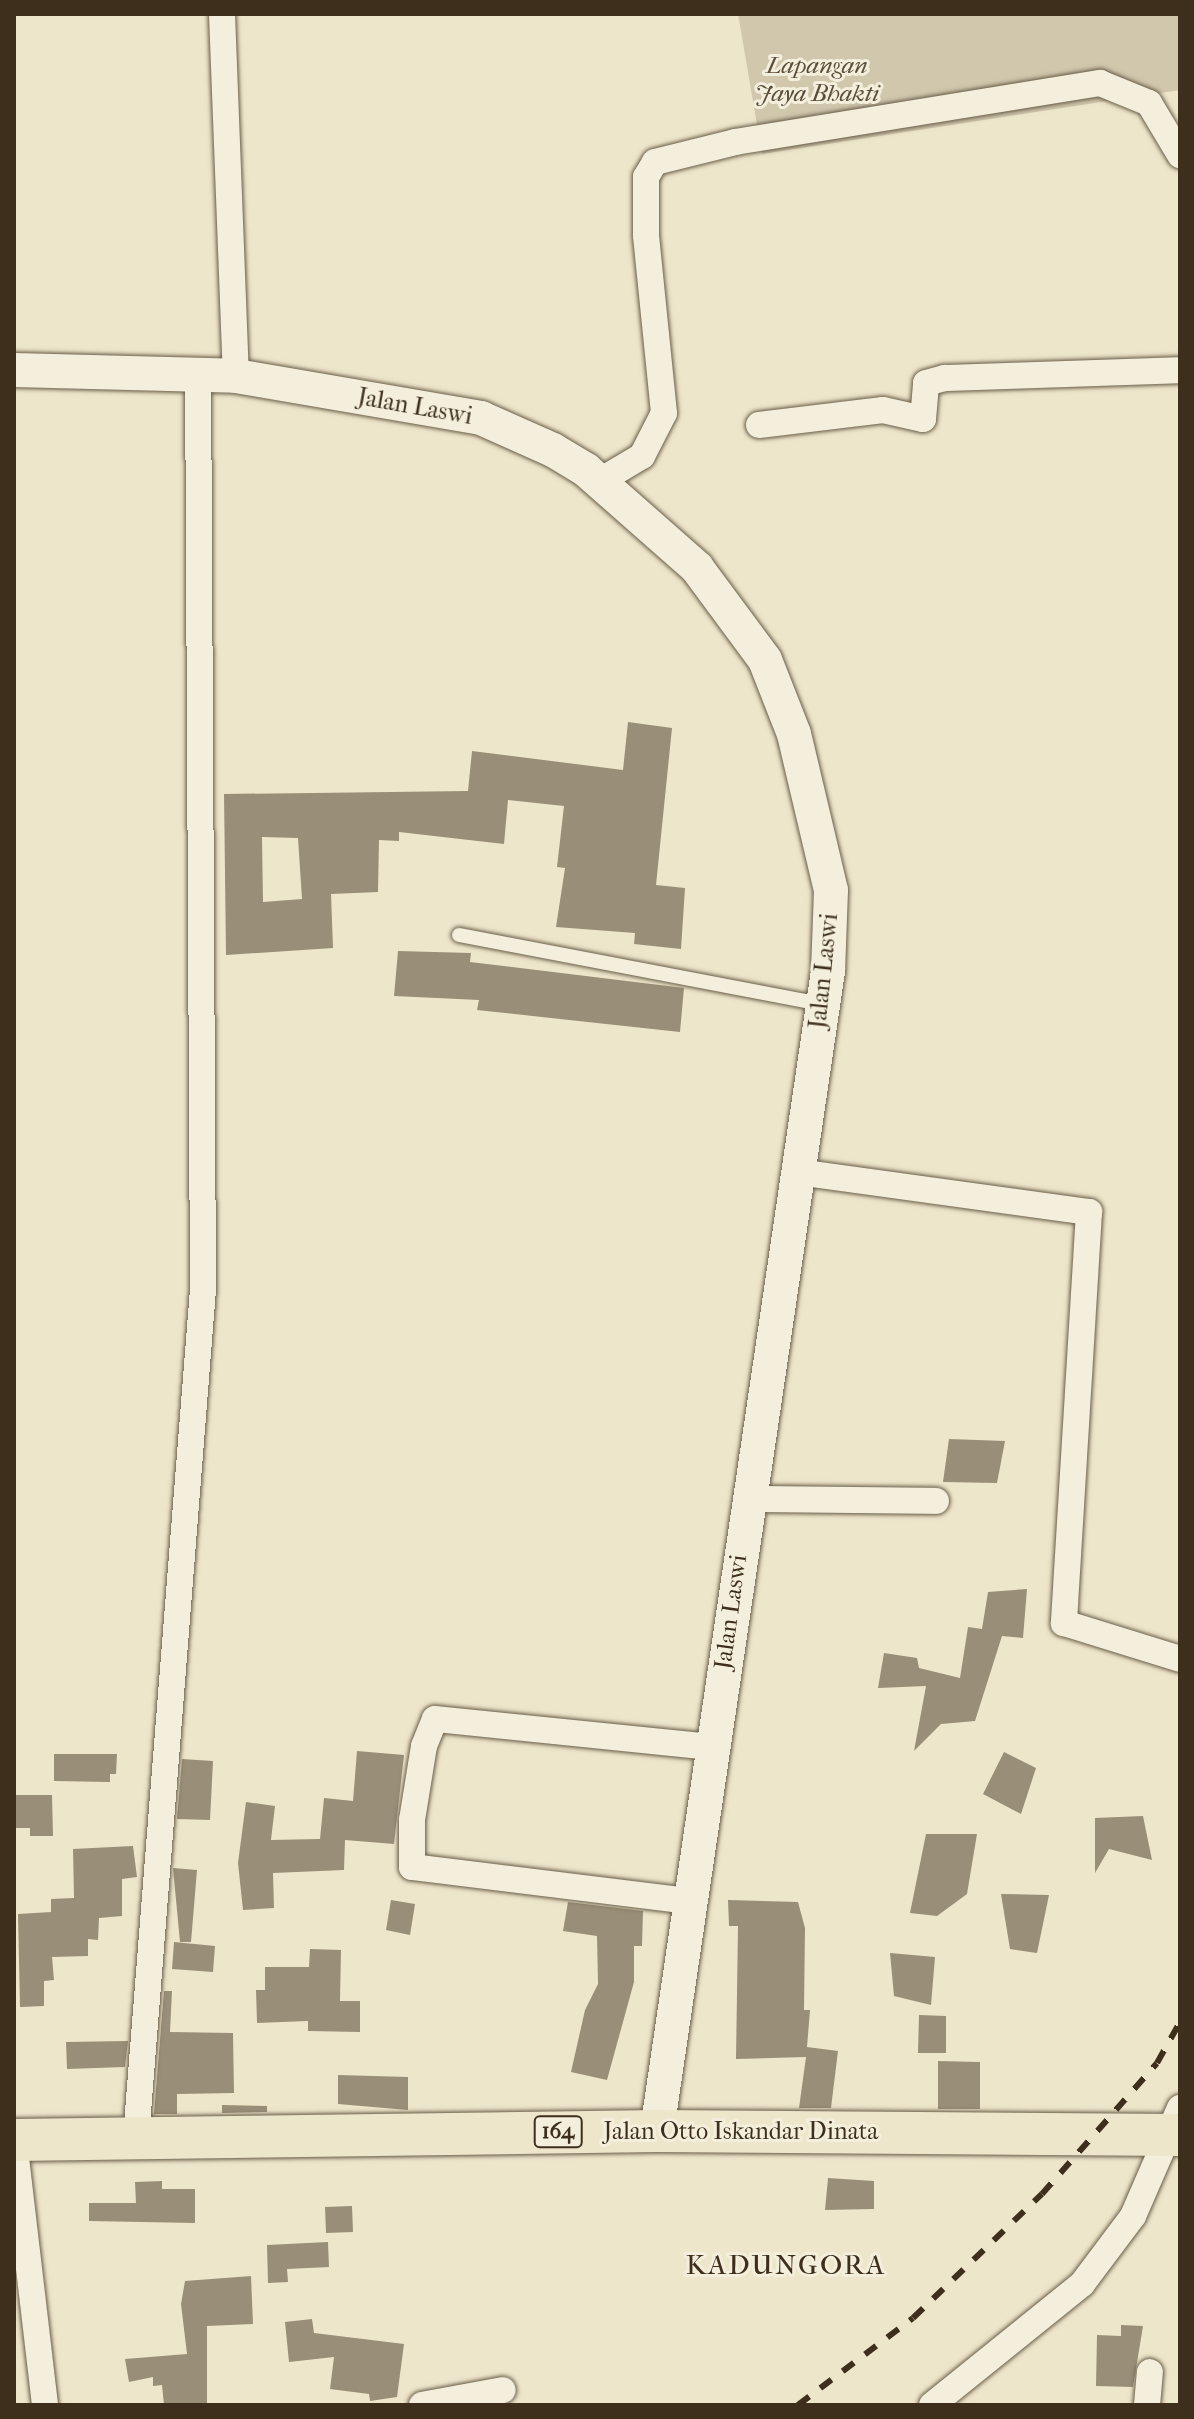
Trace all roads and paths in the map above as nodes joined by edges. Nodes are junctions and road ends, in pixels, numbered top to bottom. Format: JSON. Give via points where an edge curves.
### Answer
{"nodes":[{"id":1,"x":222,"y":14,"type":"edge"},
{"id":2,"x":1180,"y":155,"type":"edge"},
{"id":3,"x":14,"y":370,"type":"edge"},
{"id":4,"x":1180,"y":370,"type":"edge"},
{"id":5,"x":198,"y":371,"type":"junction"},
{"id":6,"x":236,"y":376,"type":"junction"},
{"id":7,"x":759,"y":425,"type":"dead end"},
{"id":8,"x":600,"y":481,"type":"junction"},
{"id":9,"x":459,"y":935,"type":"dead end"},
{"id":10,"x":823,"y":1004,"type":"junction"},
{"id":11,"x":797,"y":1172,"type":"junction"},
{"id":12,"x":748,"y":1499,"type":"junction"},
{"id":13,"x":936,"y":1501,"type":"dead end"},
{"id":14,"x":1180,"y":1659,"type":"edge"},
{"id":15,"x":711,"y":1747,"type":"junction"},
{"id":16,"x":689,"y":1901,"type":"junction"},
{"id":17,"x":1176,"y":2126,"type":"edge"},
{"id":18,"x":657,"y":2131,"type":"junction"},
{"id":19,"x":136,"y":2137,"type":"junction"},
{"id":20,"x":14,"y":2140,"type":"edge"},
{"id":21,"x":1150,"y":2372,"type":"dead end"},
{"id":22,"x":503,"y":2390,"type":"dead end"},
{"id":23,"x":45,"y":2405,"type":"edge"},
{"id":24,"x":422,"y":2405,"type":"edge"},
{"id":25,"x":932,"y":2405,"type":"edge"},
{"id":26,"x":1147,"y":2405,"type":"edge"}],
"edges":[{"from":1,"to":6,"type":"street"},
{"from":2,"to":8,"type":"street","via":[[1173,135],[1149,103],[1100,83],[735,142],[655,162],[646,177],[646,235],[664,413],[642,456]]},
{"from":3,"to":5,"type":"street","name":"Jalan Laswi"},
{"from":4,"to":7,"type":"street","via":[[945,378],[926,383],[929,414],[923,419],[883,410]]},
{"from":5,"to":6,"type":"street","name":"Jalan Laswi"},
{"from":5,"to":19,"type":"street","via":[[203,1290]]},
{"from":6,"to":8,"type":"street","name":"Jalan Laswi","via":[[481,418],[553,450]]},
{"from":8,"to":10,"type":"street","name":"Jalan Laswi","via":[[697,568],[765,660],[794,734],[831,890]]},
{"from":9,"to":10,"type":"lane"},
{"from":10,"to":11,"type":"street","name":"Jalan Laswi"},
{"from":11,"to":12,"type":"street","name":"Jalan Laswi"},
{"from":11,"to":14,"type":"street","via":[[1089,1212],[1064,1623]]},
{"from":12,"to":13,"type":"street"},
{"from":12,"to":15,"type":"street","name":"Jalan Laswi"},
{"from":15,"to":16,"type":"street","name":"Jalan Laswi"},
{"from":15,"to":16,"type":"street","via":[[435,1719],[424,1746],[412,1820],[412,1867]]},
{"from":16,"to":18,"type":"street","name":"Jalan Laswi"},
{"from":17,"to":18,"type":"main road","name":"Jalan Otto Iskandar Dinata","number":"164"},
{"from":17,"to":25,"type":"street","via":[[1133,2216],[1082,2284]]},
{"from":18,"to":19,"type":"main road","name":"Jalan Otto Iskandar Dinata","number":"164"},
{"from":19,"to":20,"type":"main road","name":"Jalan Otto Iskandar Dinata","number":"164"},
{"from":20,"to":23,"type":"street"},
{"from":21,"to":26,"type":"street"},
{"from":22,"to":24,"type":"street"}]}
